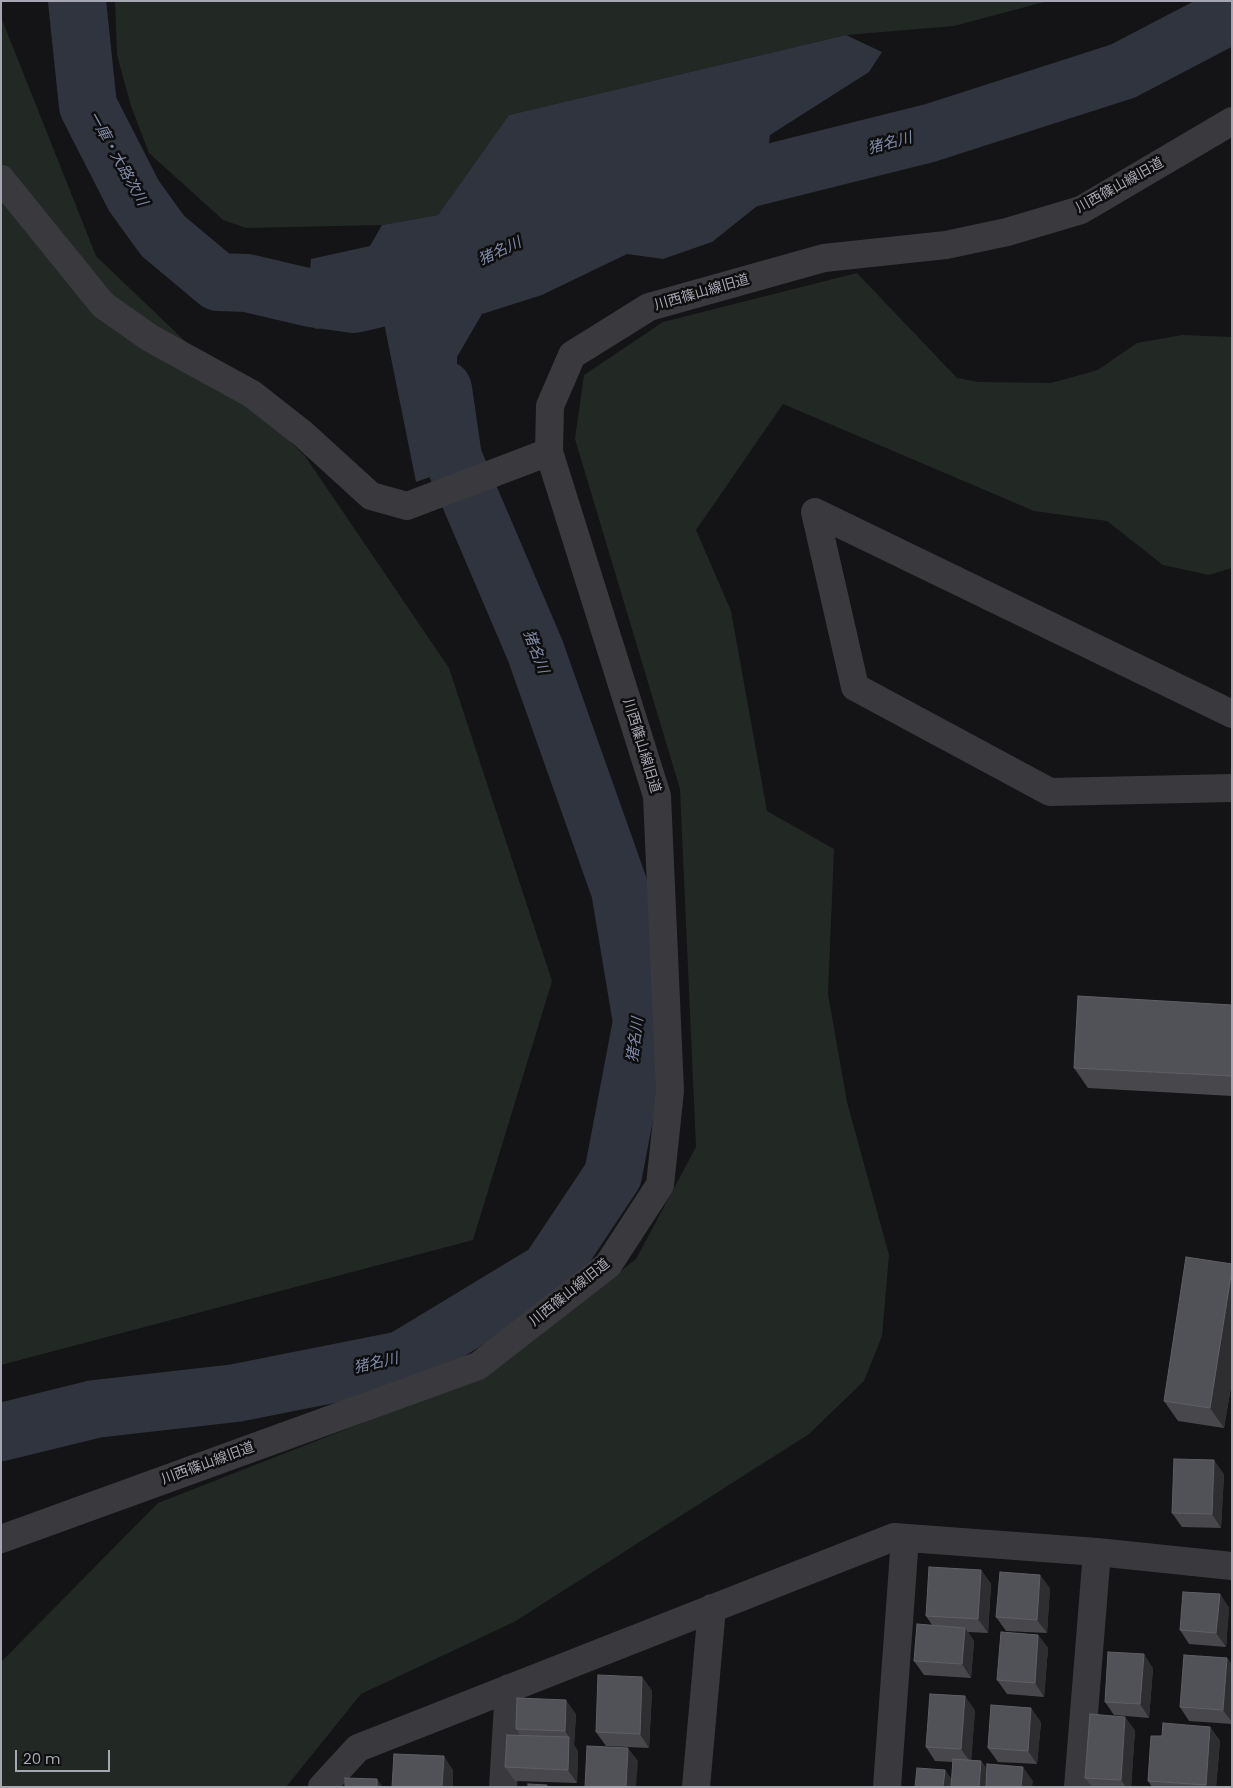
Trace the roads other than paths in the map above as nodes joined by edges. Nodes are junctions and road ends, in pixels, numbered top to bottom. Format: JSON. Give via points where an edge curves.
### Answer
{"nodes":[{"id":1,"x":1232,"y":121,"type":"edge"},
{"id":2,"x":1,"y":179,"type":"edge"},
{"id":3,"x":549,"y":452,"type":"junction"},
{"id":4,"x":1232,"y":714,"type":"edge"},
{"id":5,"x":1232,"y":788,"type":"edge"},
{"id":6,"x":905,"y":1538,"type":"junction"},
{"id":7,"x":1,"y":1539,"type":"edge"},
{"id":8,"x":1098,"y":1552,"type":"junction"},
{"id":9,"x":1232,"y":1566,"type":"edge"},
{"id":10,"x":712,"y":1608,"type":"junction"},
{"id":11,"x":509,"y":1688,"type":"junction"},
{"id":12,"x":322,"y":1787,"type":"edge"},
{"id":13,"x":503,"y":1787,"type":"edge"},
{"id":14,"x":696,"y":1787,"type":"edge"},
{"id":15,"x":887,"y":1787,"type":"edge"},
{"id":16,"x":1078,"y":1787,"type":"edge"}],
"edges":[{"from":1,"to":3,"type":"street","name":"川西篠山線旧道","via":[[1081,210],[1007,232],[946,245],[824,258],[649,307],[572,355],[550,406]]},
{"from":2,"to":3,"type":"street","via":[[103,305],[150,338],[252,394],[303,434],[371,496],[407,506]]},
{"from":3,"to":7,"type":"street","name":"川西篠山線旧道","via":[[657,796],[670,1090],[660,1185],[608,1265],[478,1366]]},
{"from":4,"to":5,"type":"street","via":[[815,512],[855,687],[1050,792]]},
{"from":6,"to":8,"type":"street"},
{"from":6,"to":10,"type":"street","via":[[894,1537]]},
{"from":6,"to":15,"type":"street"},
{"from":8,"to":9,"type":"street"},
{"from":8,"to":16,"type":"street"},
{"from":10,"to":11,"type":"street"},
{"from":10,"to":14,"type":"street"},
{"from":11,"to":12,"type":"street","via":[[358,1748]]},
{"from":11,"to":13,"type":"street"}]}
